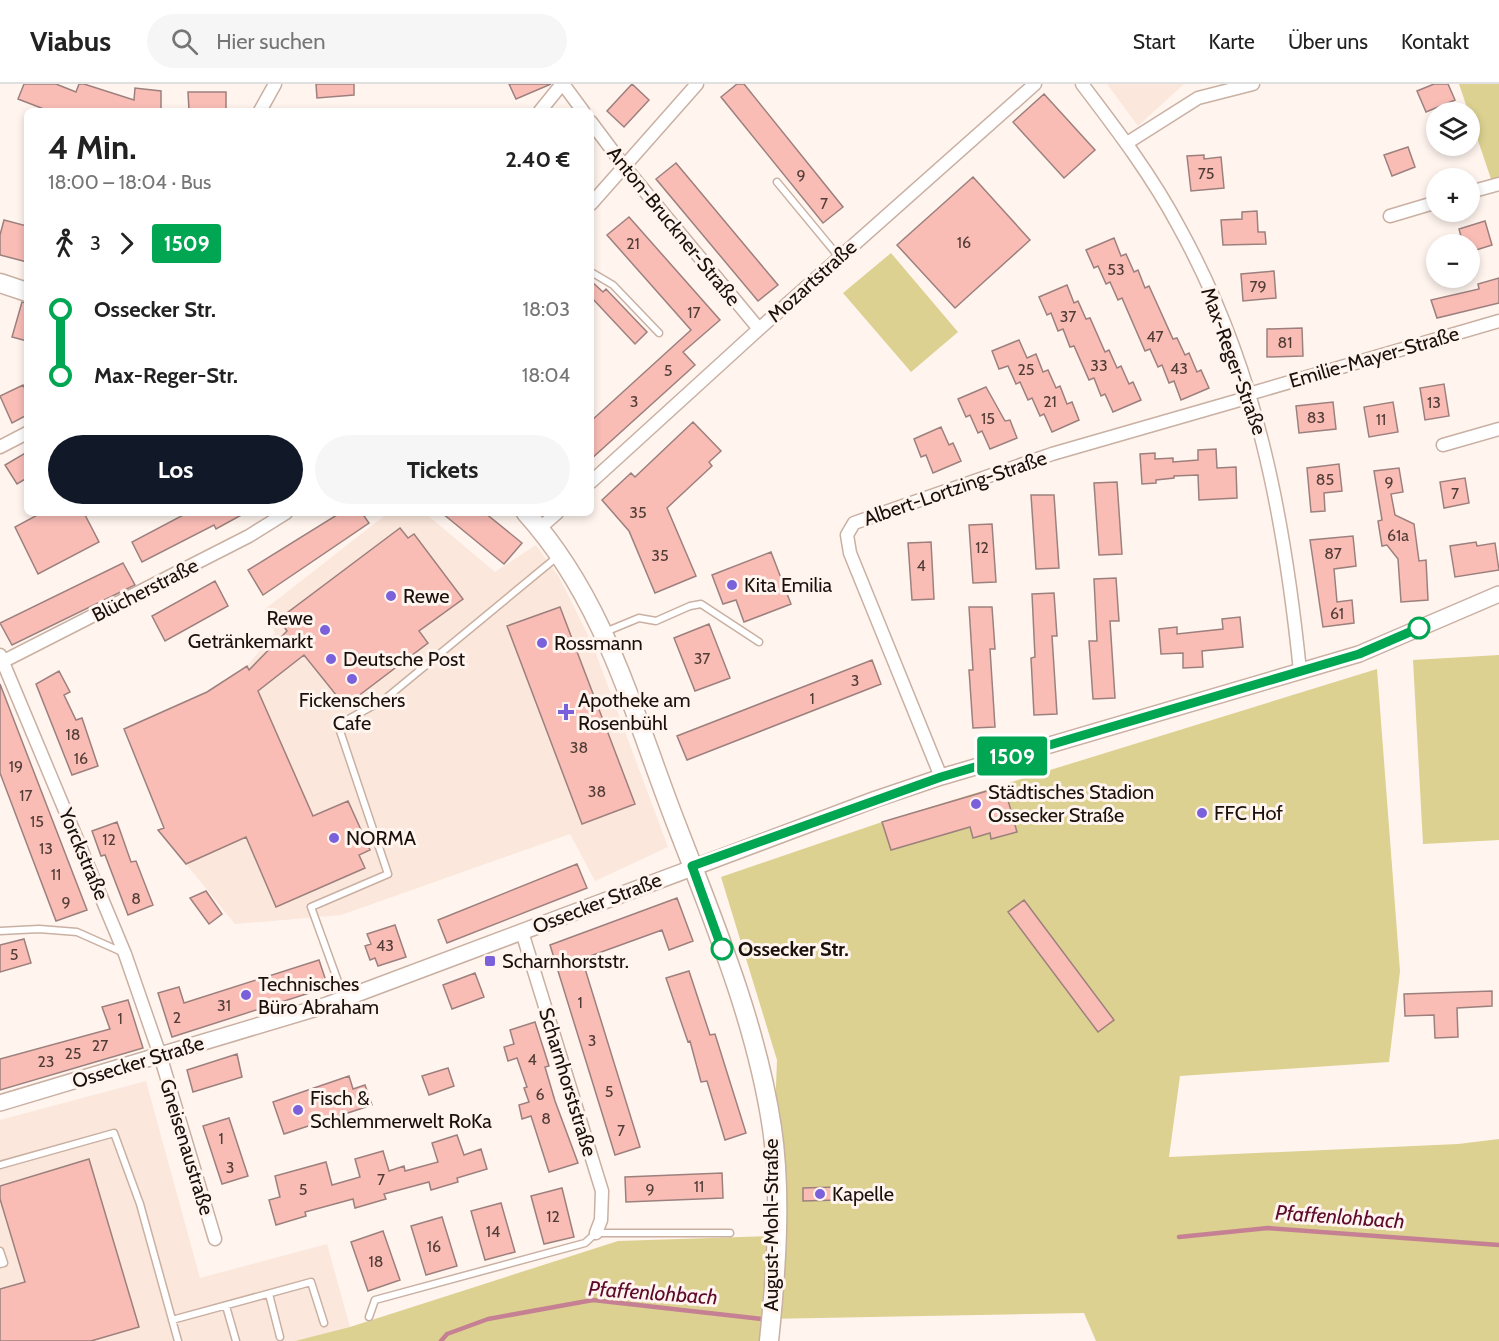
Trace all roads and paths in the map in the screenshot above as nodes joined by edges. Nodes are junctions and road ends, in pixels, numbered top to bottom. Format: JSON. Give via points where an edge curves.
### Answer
{"nodes":[{"id":1,"x":275,"y":84,"type":"edge"},
{"id":2,"x":562,"y":84,"type":"edge"},
{"id":3,"x":697,"y":84,"type":"edge"},
{"id":4,"x":1035,"y":84,"type":"edge"},
{"id":5,"x":1082,"y":84,"type":"edge"},
{"id":6,"x":1253,"y":84,"type":"edge"},
{"id":7,"x":262,"y":108,"type":"edge"},
{"id":8,"x":542,"y":108,"type":"edge"},
{"id":9,"x":581,"y":108,"type":"edge"},
{"id":10,"x":594,"y":126,"type":"edge"},
{"id":11,"x":1127,"y":143,"type":"junction"},
{"id":12,"x":624,"y":166,"type":"junction"},
{"id":13,"x":777,"y":182,"type":"dead end"},
{"id":14,"x":1499,"y":184,"type":"edge"},
{"id":15,"x":1480,"y":189,"type":"edge"},
{"id":16,"x":594,"y":201,"type":"edge"},
{"id":17,"x":1426,"y":205,"type":"edge"},
{"id":18,"x":1390,"y":216,"type":"dead end"},
{"id":19,"x":839,"y":257,"type":"junction"},
{"id":20,"x":594,"y":274,"type":"edge"},
{"id":21,"x":0,"y":284,"type":"edge"},
{"id":22,"x":24,"y":291,"type":"edge"},
{"id":23,"x":1499,"y":321,"type":"edge"},
{"id":24,"x":759,"y":328,"type":"junction"},
{"id":25,"x":659,"y":333,"type":"dead end"},
{"id":26,"x":1249,"y":395,"type":"junction"},
{"id":27,"x":1499,"y":429,"type":"edge"},
{"id":28,"x":24,"y":435,"type":"edge"},
{"id":29,"x":1443,"y":445,"type":"dead end"},
{"id":30,"x":0,"y":447,"type":"edge"},
{"id":31,"x":594,"y":479,"type":"edge"},
{"id":32,"x":281,"y":516,"type":"edge"},
{"id":33,"x":529,"y":516,"type":"edge"},
{"id":34,"x":554,"y":516,"type":"edge"},
{"id":35,"x":540,"y":528,"type":"junction"},
{"id":36,"x":560,"y":555,"type":"junction"},
{"id":37,"x":1499,"y":594,"type":"edge"},
{"id":38,"x":604,"y":632,"type":"junction"},
{"id":39,"x":759,"y":642,"type":"dead end"},
{"id":40,"x":1,"y":660,"type":"edge"},
{"id":41,"x":1300,"y":671,"type":"junction"},
{"id":42,"x":941,"y":777,"type":"junction"},
{"id":43,"x":692,"y":866,"type":"junction"},
{"id":44,"x":0,"y":931,"type":"edge"},
{"id":45,"x":522,"y":932,"type":"junction"},
{"id":46,"x":125,"y":954,"type":"junction"},
{"id":47,"x":344,"y":998,"type":"junction"},
{"id":48,"x":160,"y":1055,"type":"junction"},
{"id":49,"x":0,"y":1103,"type":"edge"},
{"id":50,"x":0,"y":1165,"type":"edge"},
{"id":51,"x":596,"y":1233,"type":"junction"},
{"id":52,"x":730,"y":1233,"type":"dead end"},
{"id":53,"x":215,"y":1239,"type":"dead end"},
{"id":54,"x":0,"y":1251,"type":"edge"},
{"id":55,"x":0,"y":1264,"type":"edge"},
{"id":56,"x":269,"y":1294,"type":"junction"},
{"id":57,"x":226,"y":1305,"type":"junction"},
{"id":58,"x":369,"y":1317,"type":"dead end"},
{"id":59,"x":172,"y":1320,"type":"junction"},
{"id":60,"x":324,"y":1323,"type":"dead end"},
{"id":61,"x":280,"y":1337,"type":"dead end"},
{"id":62,"x":769,"y":1337,"type":"edge"},
{"id":63,"x":178,"y":1341,"type":"edge"},
{"id":64,"x":236,"y":1341,"type":"edge"}],
"edges":[{"from":1,"to":7,"type":"street"},
{"from":2,"to":8,"type":"street"},
{"from":2,"to":9,"type":"street"},
{"from":3,"to":12,"type":"street"},
{"from":4,"to":19,"type":"street","name":"Mozartstraße"},
{"from":5,"to":11,"type":"street","name":"Max-Reger-Straße"},
{"from":6,"to":11,"type":"street","via":[[1198,98]]},
{"from":10,"to":12,"type":"street","name":"Anton-Bruckner-Straße"},
{"from":11,"to":26,"type":"street","name":"Max-Reger-Straße","via":[[1180,227],[1225,326]]},
{"from":12,"to":16,"type":"street"},
{"from":12,"to":24,"type":"street","name":"Anton-Bruckner-Straße"},
{"from":13,"to":19,"type":"lane"},
{"from":14,"to":15,"type":"street"},
{"from":17,"to":18,"type":"street"},
{"from":19,"to":24,"type":"street","name":"Mozartstraße"},
{"from":20,"to":25,"type":"lane","via":[[613,285]]},
{"from":21,"to":22,"type":"main road"},
{"from":23,"to":26,"type":"street","name":"Emilie-Mayer-Straße"},
{"from":24,"to":31,"type":"street","name":"Mozartstraße"},
{"from":26,"to":41,"type":"street","name":"Max-Reger-Straße","via":[[1276,494],[1290,574]]},
{"from":26,"to":42,"type":"street","name":"Albert-Lortzing-Straße","via":[[1052,454],[854,523],[847,535],[850,553]]},
{"from":27,"to":29,"type":"street"},
{"from":28,"to":30,"type":"street"},
{"from":32,"to":40,"type":"street","name":"Blücherstraße","via":[[249,536]]},
{"from":33,"to":35,"type":"main road","name":"August-Mohl-Straße"},
{"from":34,"to":35,"type":"street"},
{"from":35,"to":36,"type":"main road","name":"August-Mohl-Straße"},
{"from":36,"to":38,"type":"main road","name":"August-Mohl-Straße"},
{"from":36,"to":47,"type":"lane","via":[[385,699],[338,725],[388,874],[311,907]]},
{"from":37,"to":41,"type":"street","name":"Ossecker Straße","via":[[1359,654]]},
{"from":38,"to":39,"type":"lane","via":[[639,618],[656,621],[701,604]]},
{"from":38,"to":43,"type":"main road","name":"August-Mohl-Straße"},
{"from":40,"to":46,"type":"street","name":"Yorckstraße"},
{"from":41,"to":42,"type":"street","name":"Ossecker Straße"},
{"from":42,"to":43,"type":"street","name":"Ossecker Straße"},
{"from":43,"to":45,"type":"street","name":"Ossecker Straße"},
{"from":43,"to":62,"type":"main road","name":"August-Mohl-Straße","via":[[752,1036],[772,1129],[776,1230]]},
{"from":44,"to":46,"type":"lane","via":[[76,932]]},
{"from":45,"to":47,"type":"street","name":"Ossecker Straße"},
{"from":45,"to":51,"type":"street","name":"Scharnhorststraße","via":[[602,1191],[601,1220]]},
{"from":46,"to":48,"type":"street","name":"Yorckstraße"},
{"from":47,"to":48,"type":"street","name":"Ossecker Straße"},
{"from":48,"to":49,"type":"street","name":"Ossecker Straße"},
{"from":48,"to":53,"type":"street","name":"Gneisenaustraße"},
{"from":50,"to":59,"type":"lane","via":[[114,1133],[140,1204]]},
{"from":51,"to":52,"type":"lane"},
{"from":51,"to":58,"type":"lane","via":[[585,1243],[375,1299]]},
{"from":54,"to":55,"type":"lane","via":[[4,1263]]},
{"from":56,"to":57,"type":"lane"},
{"from":56,"to":60,"type":"lane","via":[[311,1282]]},
{"from":56,"to":61,"type":"lane"},
{"from":57,"to":59,"type":"lane"},
{"from":57,"to":64,"type":"lane"},
{"from":59,"to":63,"type":"lane"}]}
